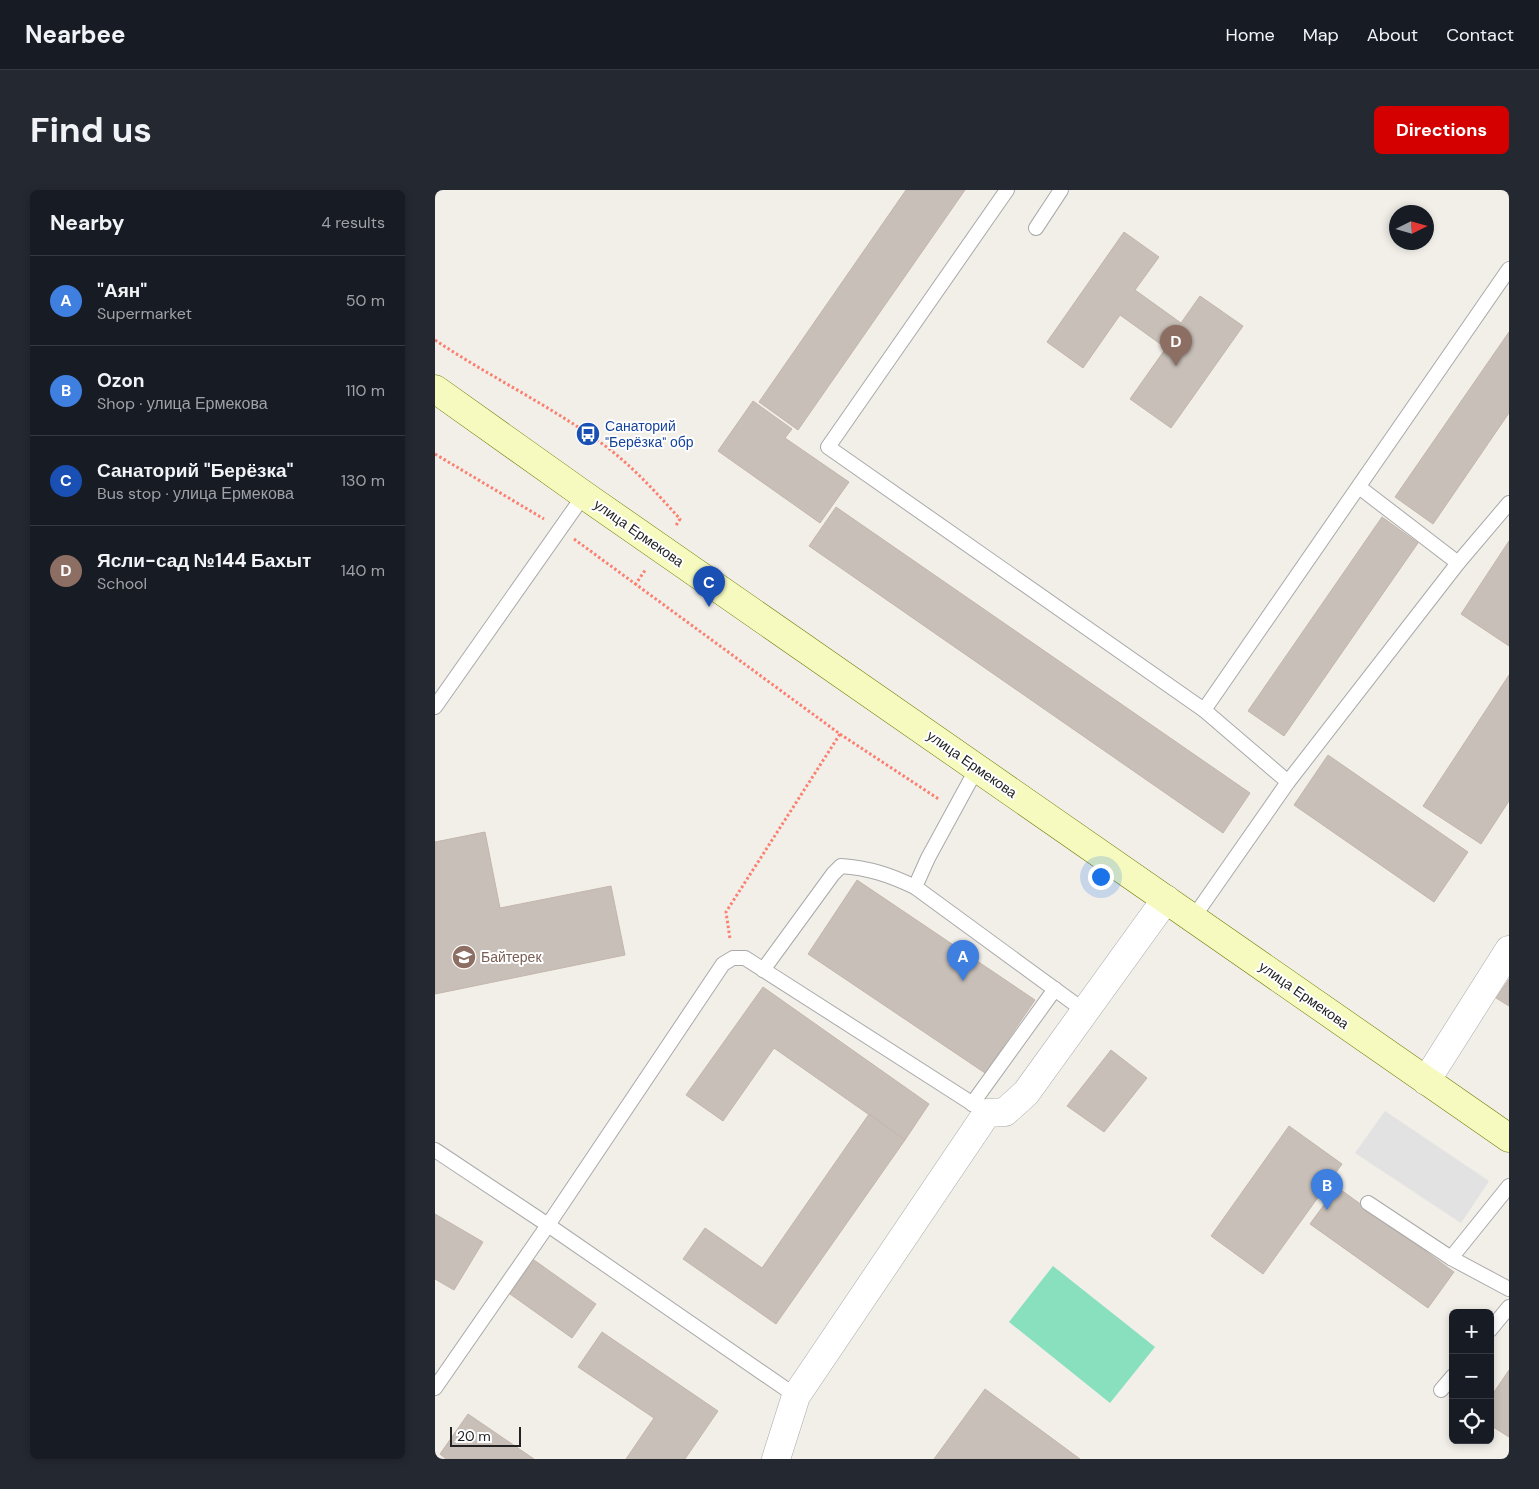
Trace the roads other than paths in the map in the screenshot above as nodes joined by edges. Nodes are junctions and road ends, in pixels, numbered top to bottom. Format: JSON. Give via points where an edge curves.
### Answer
{"nodes":[{"id":1,"x":1007,"y":190,"type":"edge"},
{"id":2,"x":1061,"y":190,"type":"edge"},
{"id":3,"x":1036,"y":228,"type":"dead end"},
{"id":4,"x":1509,"y":269,"type":"edge"},
{"id":5,"x":435,"y":383,"type":"edge"},
{"id":6,"x":435,"y":389,"type":"edge"},
{"id":7,"x":435,"y":404,"type":"edge"},
{"id":8,"x":470,"y":412,"type":"junction"},
{"id":9,"x":1359,"y":487,"type":"junction"},
{"id":10,"x":584,"y":495,"type":"junction"},
{"id":11,"x":1509,"y":504,"type":"edge"},
{"id":12,"x":1459,"y":563,"type":"junction"},
{"id":13,"x":435,"y":707,"type":"edge"},
{"id":14,"x":1204,"y":710,"type":"junction"},
{"id":15,"x":977,"y":768,"type":"junction"},
{"id":16,"x":1288,"y":782,"type":"junction"},
{"id":17,"x":915,"y":887,"type":"junction"},
{"id":18,"x":1166,"y":899,"type":"junction"},
{"id":19,"x":1193,"y":918,"type":"junction"},
{"id":20,"x":1509,"y":950,"type":"edge"},
{"id":21,"x":763,"y":970,"type":"junction"},
{"id":22,"x":1055,"y":989,"type":"junction"},
{"id":23,"x":1086,"y":1012,"type":"junction"},
{"id":24,"x":1427,"y":1081,"type":"junction"},
{"id":25,"x":980,"y":1108,"type":"junction"},
{"id":26,"x":1509,"y":1138,"type":"edge"},
{"id":27,"x":435,"y":1150,"type":"edge"},
{"id":28,"x":1509,"y":1186,"type":"edge"},
{"id":29,"x":1368,"y":1203,"type":"dead end"},
{"id":30,"x":548,"y":1225,"type":"junction"},
{"id":31,"x":1451,"y":1258,"type":"junction"},
{"id":32,"x":1509,"y":1289,"type":"edge"},
{"id":33,"x":1509,"y":1307,"type":"edge"},
{"id":34,"x":1494,"y":1325,"type":"edge"},
{"id":35,"x":1449,"y":1381,"type":"edge"},
{"id":36,"x":435,"y":1388,"type":"edge"},
{"id":37,"x":1441,"y":1390,"type":"dead end"},
{"id":38,"x":796,"y":1396,"type":"junction"},
{"id":39,"x":776,"y":1459,"type":"edge"}],
"edges":[{"from":1,"to":14,"type":"lane","via":[[829,447]]},
{"from":2,"to":3,"type":"lane"},
{"from":4,"to":9,"type":"lane"},
{"from":5,"to":8,"type":"main road"},
{"from":6,"to":8,"type":"main road","name":"улица Ермекова"},
{"from":7,"to":8,"type":"main road"},
{"from":8,"to":10,"type":"main road","name":"улица Ермекова"},
{"from":9,"to":12,"type":"lane"},
{"from":9,"to":14,"type":"lane"},
{"from":10,"to":13,"type":"lane"},
{"from":10,"to":15,"type":"main road","name":"улица Ермекова"},
{"from":11,"to":12,"type":"lane"},
{"from":12,"to":16,"type":"lane"},
{"from":14,"to":16,"type":"lane"},
{"from":15,"to":17,"type":"lane"},
{"from":15,"to":18,"type":"main road","name":"улица Ермекова"},
{"from":16,"to":19,"type":"lane"},
{"from":17,"to":21,"type":"lane","via":[[889,874],[841,866]]},
{"from":17,"to":22,"type":"lane"},
{"from":18,"to":19,"type":"main road","name":"улица Ермекова"},
{"from":18,"to":23,"type":"street"},
{"from":19,"to":24,"type":"main road","name":"улица Ермекова"},
{"from":20,"to":24,"type":"street"},
{"from":21,"to":25,"type":"lane"},
{"from":21,"to":30,"type":"lane","via":[[745,958],[733,958],[723,964]]},
{"from":22,"to":23,"type":"lane"},
{"from":22,"to":25,"type":"lane"},
{"from":23,"to":25,"type":"street","via":[[1026,1093],[1005,1112]]},
{"from":24,"to":26,"type":"main road","name":"улица Ермекова"},
{"from":25,"to":38,"type":"street"},
{"from":27,"to":30,"type":"lane"},
{"from":28,"to":31,"type":"lane"},
{"from":29,"to":31,"type":"lane"},
{"from":30,"to":36,"type":"lane"},
{"from":30,"to":38,"type":"lane"},
{"from":31,"to":32,"type":"lane"},
{"from":33,"to":34,"type":"lane"},
{"from":35,"to":37,"type":"lane"},
{"from":38,"to":39,"type":"street"}]}
